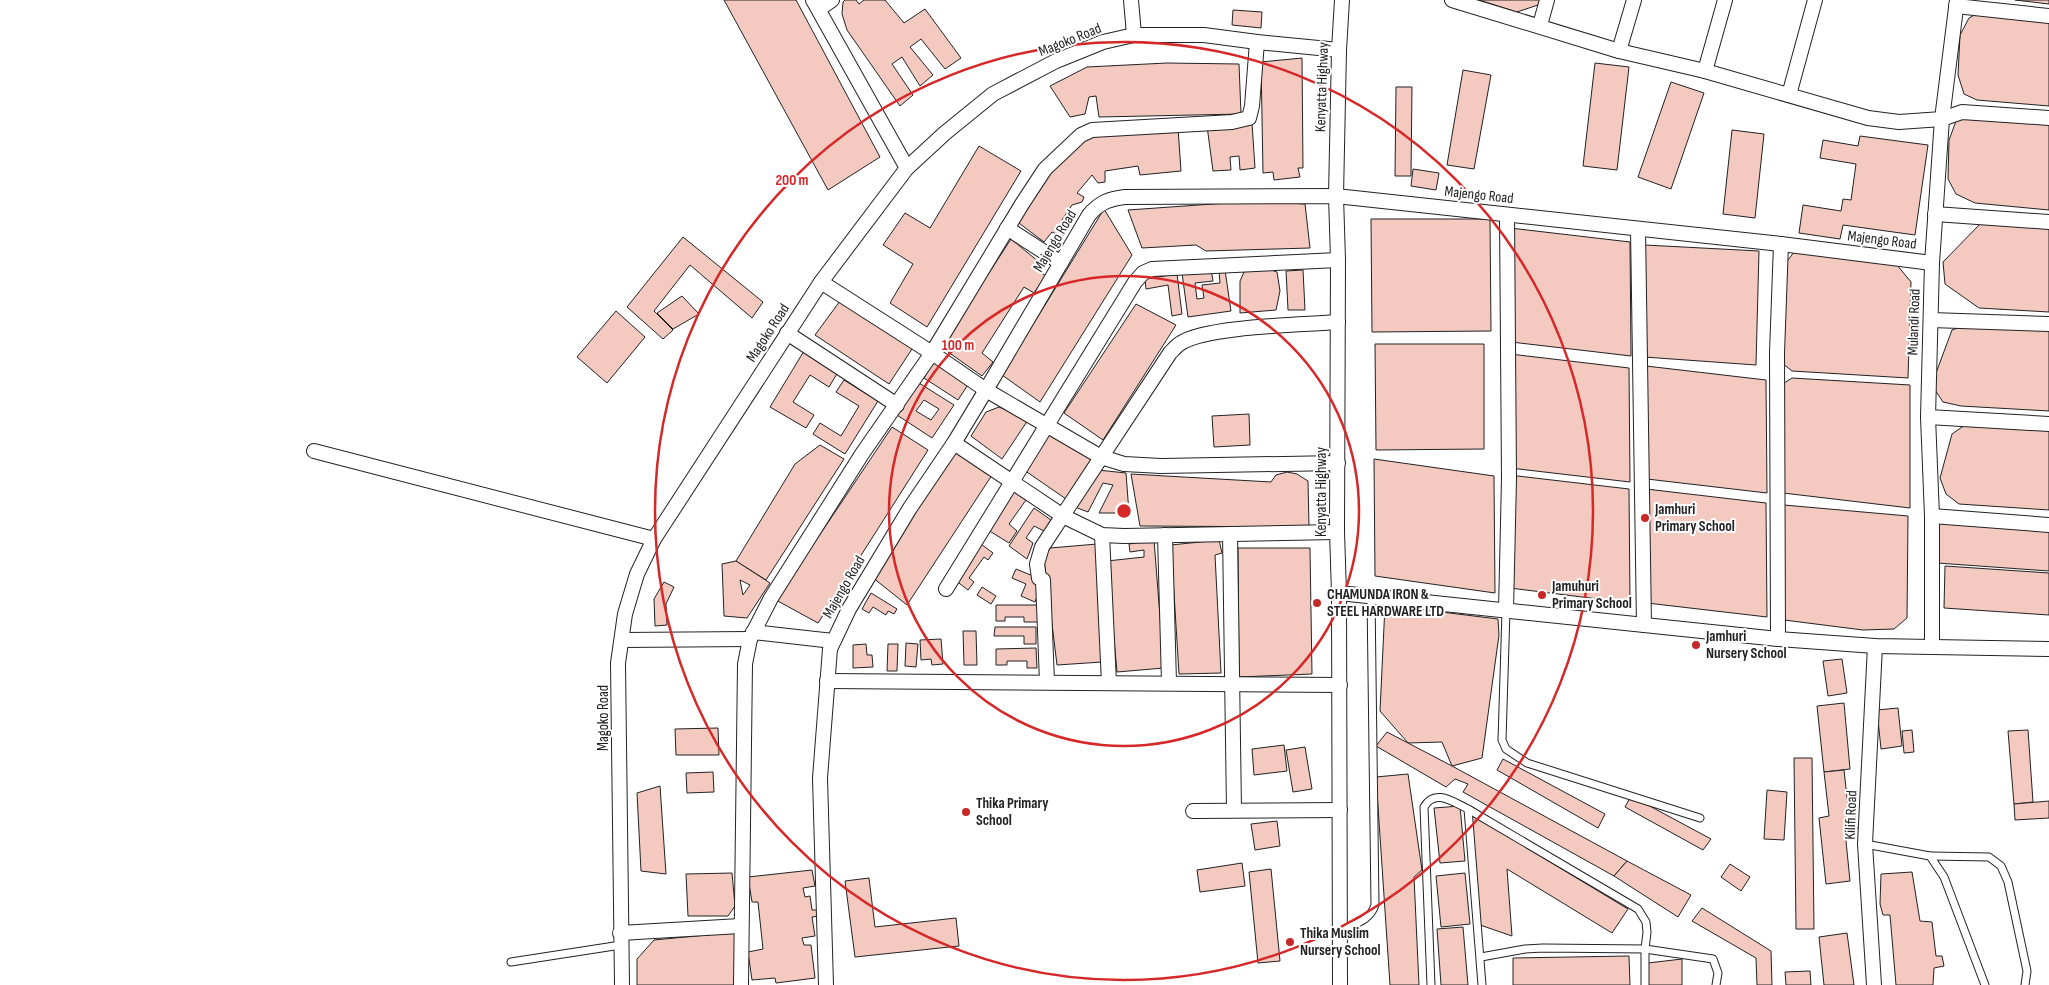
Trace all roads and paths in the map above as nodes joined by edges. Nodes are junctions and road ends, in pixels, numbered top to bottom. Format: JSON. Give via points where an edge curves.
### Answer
{"nodes":[{"id":1,"x":832,"y":0,"type":"edge"},
{"id":2,"x":1131,"y":0,"type":"edge"},
{"id":3,"x":1342,"y":0,"type":"edge"},
{"id":4,"x":1455,"y":0,"type":"edge"},
{"id":5,"x":1547,"y":0,"type":"edge"},
{"id":6,"x":1634,"y":0,"type":"edge"},
{"id":7,"x":1725,"y":0,"type":"edge"},
{"id":8,"x":1815,"y":0,"type":"edge"},
{"id":9,"x":1956,"y":3,"type":"edge"},
{"id":10,"x":816,"y":5,"type":"edge"},
{"id":11,"x":2049,"y":16,"type":"edge"},
{"id":12,"x":1540,"y":25,"type":"junction"},
{"id":13,"x":1134,"y":35,"type":"junction"},
{"id":14,"x":1257,"y":42,"type":"junction"},
{"id":15,"x":1338,"y":50,"type":"junction"},
{"id":16,"x":1619,"y":51,"type":"junction"},
{"id":17,"x":1705,"y":71,"type":"junction"},
{"id":18,"x":1789,"y":95,"type":"junction"},
{"id":19,"x":2049,"y":118,"type":"edge"},
{"id":20,"x":1942,"y":119,"type":"junction"},
{"id":21,"x":907,"y":168,"type":"junction"},
{"id":22,"x":1336,"y":196,"type":"junction"},
{"id":23,"x":1935,"y":214,"type":"junction"},
{"id":24,"x":1507,"y":215,"type":"junction"},
{"id":25,"x":2049,"y":222,"type":"edge"},
{"id":26,"x":1007,"y":228,"type":"junction"},
{"id":27,"x":1638,"y":229,"type":"junction"},
{"id":28,"x":1781,"y":244,"type":"junction"},
{"id":29,"x":1338,"y":260,"type":"junction"},
{"id":30,"x":1061,"y":263,"type":"junction"},
{"id":31,"x":1932,"y":263,"type":"junction"},
{"id":32,"x":821,"y":282,"type":"junction"},
{"id":33,"x":1931,"y":320,"type":"junction"},
{"id":34,"x":1338,"y":322,"type":"junction"},
{"id":35,"x":2049,"y":324,"type":"edge"},
{"id":36,"x":787,"y":333,"type":"junction"},
{"id":37,"x":932,"y":353,"type":"junction"},
{"id":38,"x":986,"y":390,"type":"junction"},
{"id":39,"x":897,"y":404,"type":"junction"},
{"id":40,"x":1928,"y":417,"type":"junction"},
{"id":41,"x":2049,"y":424,"type":"edge"},
{"id":42,"x":1047,"y":425,"type":"junction"},
{"id":43,"x":954,"y":442,"type":"junction"},
{"id":44,"x":314,"y":451,"type":"dead end"},
{"id":45,"x":1101,"y":457,"type":"junction"},
{"id":46,"x":1338,"y":463,"type":"junction"},
{"id":47,"x":1012,"y":481,"type":"junction"},
{"id":48,"x":1063,"y":516,"type":"junction"},
{"id":49,"x":1932,"y":516,"type":"junction"},
{"id":50,"x":2049,"y":525,"type":"edge"},
{"id":51,"x":1337,"y":532,"type":"junction"},
{"id":52,"x":1230,"y":534,"type":"junction"},
{"id":53,"x":1102,"y":535,"type":"junction"},
{"id":54,"x":1164,"y":535,"type":"junction"},
{"id":55,"x":654,"y":539,"type":"junction"},
{"id":56,"x":946,"y":589,"type":"dead end"},
{"id":57,"x":1339,"y":593,"type":"junction"},
{"id":58,"x":1371,"y":596,"type":"junction"},
{"id":59,"x":1506,"y":611,"type":"junction"},
{"id":60,"x":1644,"y":625,"type":"junction"},
{"id":61,"x":752,"y":636,"type":"junction"},
{"id":62,"x":1778,"y":638,"type":"junction"},
{"id":63,"x":622,"y":640,"type":"junction"},
{"id":64,"x":833,"y":641,"type":"junction"},
{"id":65,"x":1875,"y":646,"type":"junction"},
{"id":66,"x":1932,"y":647,"type":"junction"},
{"id":67,"x":2049,"y":649,"type":"edge"},
{"id":68,"x":827,"y":681,"type":"junction"},
{"id":69,"x":1047,"y":682,"type":"junction"},
{"id":70,"x":1108,"y":683,"type":"junction"},
{"id":71,"x":1169,"y":683,"type":"junction"},
{"id":72,"x":1234,"y":684,"type":"junction"},
{"id":73,"x":1340,"y":685,"type":"junction"},
{"id":74,"x":1468,"y":809,"type":"junction"},
{"id":75,"x":1234,"y":810,"type":"junction"},
{"id":76,"x":1340,"y":810,"type":"junction"},
{"id":77,"x":1192,"y":811,"type":"dead end"},
{"id":78,"x":1700,"y":818,"type":"dead end"},
{"id":79,"x":1865,"y":844,"type":"junction"},
{"id":80,"x":1930,"y":856,"type":"junction"},
{"id":81,"x":740,"y":926,"type":"junction"},
{"id":82,"x":1340,"y":931,"type":"junction"},
{"id":83,"x":621,"y":939,"type":"junction"},
{"id":84,"x":1645,"y":949,"type":"junction"},
{"id":85,"x":1481,"y":957,"type":"junction"},
{"id":86,"x":512,"y":962,"type":"dead end"},
{"id":87,"x":622,"y":985,"type":"edge"},
{"id":88,"x":741,"y":985,"type":"edge"},
{"id":89,"x":826,"y":985,"type":"edge"},
{"id":90,"x":1340,"y":985,"type":"edge"},
{"id":91,"x":1431,"y":985,"type":"edge"},
{"id":92,"x":1482,"y":985,"type":"edge"},
{"id":93,"x":1645,"y":985,"type":"edge"},
{"id":94,"x":1716,"y":985,"type":"edge"},
{"id":95,"x":1874,"y":985,"type":"edge"},
{"id":96,"x":1985,"y":985,"type":"edge"},
{"id":97,"x":2026,"y":985,"type":"edge"}],
"edges":[{"from":1,"to":10,"type":"street"},
{"from":2,"to":13,"type":"street"},
{"from":3,"to":15,"type":"street","name":"Kenyatta Highway"},
{"from":4,"to":12,"type":"street"},
{"from":5,"to":12,"type":"street"},
{"from":6,"to":16,"type":"street"},
{"from":7,"to":17,"type":"street"},
{"from":8,"to":18,"type":"street"},
{"from":9,"to":11,"type":"street"},
{"from":9,"to":20,"type":"street","name":"Mulandi Road"},
{"from":10,"to":21,"type":"street"},
{"from":12,"to":16,"type":"street"},
{"from":13,"to":14,"type":"street","name":"Magoko Road","via":[[1204,35]]},
{"from":13,"to":21,"type":"street","name":"Magoko Road","via":[[1103,42],[1064,58],[993,94]]},
{"from":14,"to":15,"type":"street","name":"Magoko Road"},
{"from":14,"to":26,"type":"street","via":[[1249,118],[1232,122],[1092,130],[1081,135],[1045,169]]},
{"from":15,"to":22,"type":"street","name":"Kenyatta Highway"},
{"from":16,"to":17,"type":"street"},
{"from":17,"to":18,"type":"street"},
{"from":18,"to":20,"type":"street","via":[[1868,118],[1899,122]]},
{"from":19,"to":20,"type":"street","via":[[1962,112]]},
{"from":20,"to":23,"type":"street","name":"Mulandi Road"},
{"from":21,"to":32,"type":"street","name":"Magoko Road"},
{"from":22,"to":24,"type":"street","name":"Majengo Road"},
{"from":22,"to":29,"type":"street","name":"Kenyatta Highway"},
{"from":22,"to":30,"type":"street","name":"Majengo Road","via":[[1125,197],[1108,200],[1098,204],[1089,215]]},
{"from":23,"to":25,"type":"street"},
{"from":23,"to":31,"type":"street","name":"Mulandi Road"},
{"from":24,"to":27,"type":"street","name":"Majengo Road"},
{"from":24,"to":59,"type":"street","via":[[1509,478]]},
{"from":26,"to":30,"type":"street"},
{"from":26,"to":37,"type":"street"},
{"from":27,"to":28,"type":"street","name":"Majengo Road"},
{"from":27,"to":60,"type":"street"},
{"from":28,"to":31,"type":"street","name":"Majengo Road"},
{"from":28,"to":62,"type":"street","via":[[1777,352]]},
{"from":29,"to":34,"type":"street","name":"Kenyatta Highway"},
{"from":29,"to":42,"type":"street","via":[[1152,269],[1143,273]]},
{"from":30,"to":38,"type":"street","name":"Majengo Road"},
{"from":31,"to":33,"type":"street","name":"Mulandi Road"},
{"from":32,"to":36,"type":"street","name":"Magoko Road"},
{"from":32,"to":37,"type":"street"},
{"from":33,"to":35,"type":"street"},
{"from":33,"to":40,"type":"street","name":"Mulandi Road"},
{"from":34,"to":45,"type":"street","via":[[1230,330],[1181,343],[1170,353]]},
{"from":34,"to":46,"type":"street","name":"Kenyatta Highway"},
{"from":36,"to":39,"type":"street"},
{"from":36,"to":55,"type":"street","name":"Magoko Road"},
{"from":37,"to":38,"type":"street"},
{"from":37,"to":39,"type":"street"},
{"from":38,"to":42,"type":"street"},
{"from":38,"to":43,"type":"street","name":"Majengo Road"},
{"from":39,"to":61,"type":"street","via":[[771,598]]},
{"from":40,"to":41,"type":"street"},
{"from":40,"to":49,"type":"street","name":"Mulandi Road"},
{"from":42,"to":45,"type":"street"},
{"from":42,"to":47,"type":"street"},
{"from":43,"to":47,"type":"street"},
{"from":43,"to":64,"type":"street","name":"Majengo Road","via":[[910,508]]},
{"from":44,"to":55,"type":"street"},
{"from":45,"to":46,"type":"street","via":[[1124,464],[1160,466]]},
{"from":45,"to":48,"type":"street"},
{"from":46,"to":51,"type":"street","name":"Kenyatta Highway"},
{"from":47,"to":48,"type":"street"},
{"from":47,"to":56,"type":"street"},
{"from":48,"to":53,"type":"street"},
{"from":48,"to":69,"type":"street","via":[[1042,548],[1037,564],[1039,578],[1043,580]]},
{"from":49,"to":50,"type":"street"},
{"from":49,"to":66,"type":"street","name":"Mulandi Road"},
{"from":51,"to":52,"type":"street"},
{"from":51,"to":57,"type":"street","name":"Kenyatta Highway"},
{"from":52,"to":54,"type":"street"},
{"from":52,"to":72,"type":"street"},
{"from":53,"to":54,"type":"street"},
{"from":53,"to":70,"type":"street"},
{"from":54,"to":71,"type":"street"},
{"from":55,"to":63,"type":"street","name":"Magoko Road","via":[[637,574]]},
{"from":57,"to":58,"type":"street"},
{"from":57,"to":73,"type":"street","name":"Kenyatta Highway"},
{"from":58,"to":59,"type":"street"},
{"from":58,"to":82,"type":"lane","via":[[1375,904],[1367,918]]},
{"from":59,"to":60,"type":"street"},
{"from":59,"to":78,"type":"lane","via":[[1502,740],[1506,749],[1527,763]]},
{"from":60,"to":62,"type":"street"},
{"from":61,"to":63,"type":"street"},
{"from":61,"to":64,"type":"street"},
{"from":61,"to":81,"type":"street","via":[[744,664]]},
{"from":62,"to":65,"type":"street"},
{"from":63,"to":83,"type":"street","name":"Magoko Road","via":[[618,663]]},
{"from":64,"to":68,"type":"street","name":"Majengo Road"},
{"from":65,"to":66,"type":"street"},
{"from":65,"to":79,"type":"street","name":"Kilifi Road"},
{"from":66,"to":67,"type":"street"},
{"from":68,"to":69,"type":"street"},
{"from":68,"to":89,"type":"street","name":"Majengo Road","via":[[820,778]]},
{"from":69,"to":70,"type":"street"},
{"from":70,"to":71,"type":"street"},
{"from":71,"to":72,"type":"street"},
{"from":72,"to":73,"type":"street"},
{"from":72,"to":75,"type":"street"},
{"from":73,"to":76,"type":"street","name":"Kenyatta Highway"},
{"from":74,"to":84,"type":"lane","via":[[1638,909],[1646,922]]},
{"from":74,"to":85,"type":"lane"},
{"from":74,"to":91,"type":"lane","via":[[1437,796],[1424,807]]},
{"from":75,"to":76,"type":"street"},
{"from":75,"to":77,"type":"street"},
{"from":76,"to":82,"type":"street","name":"Kenyatta Highway"},
{"from":79,"to":80,"type":"lane"},
{"from":79,"to":95,"type":"street","name":"Kilifi Road"},
{"from":80,"to":96,"type":"lane","via":[[1944,877]]},
{"from":80,"to":97,"type":"lane","via":[[1988,857],[2000,866],[2010,891],[2027,971]]},
{"from":81,"to":83,"type":"street"},
{"from":81,"to":88,"type":"street"},
{"from":82,"to":90,"type":"street","name":"Kenyatta Highway"},
{"from":83,"to":86,"type":"lane"},
{"from":83,"to":87,"type":"street","name":"Magoko Road"},
{"from":84,"to":85,"type":"lane","via":[[1525,949]]},
{"from":84,"to":93,"type":"lane"},
{"from":84,"to":94,"type":"lane","via":[[1713,958],[1718,973]]},
{"from":85,"to":92,"type":"lane"}]}
